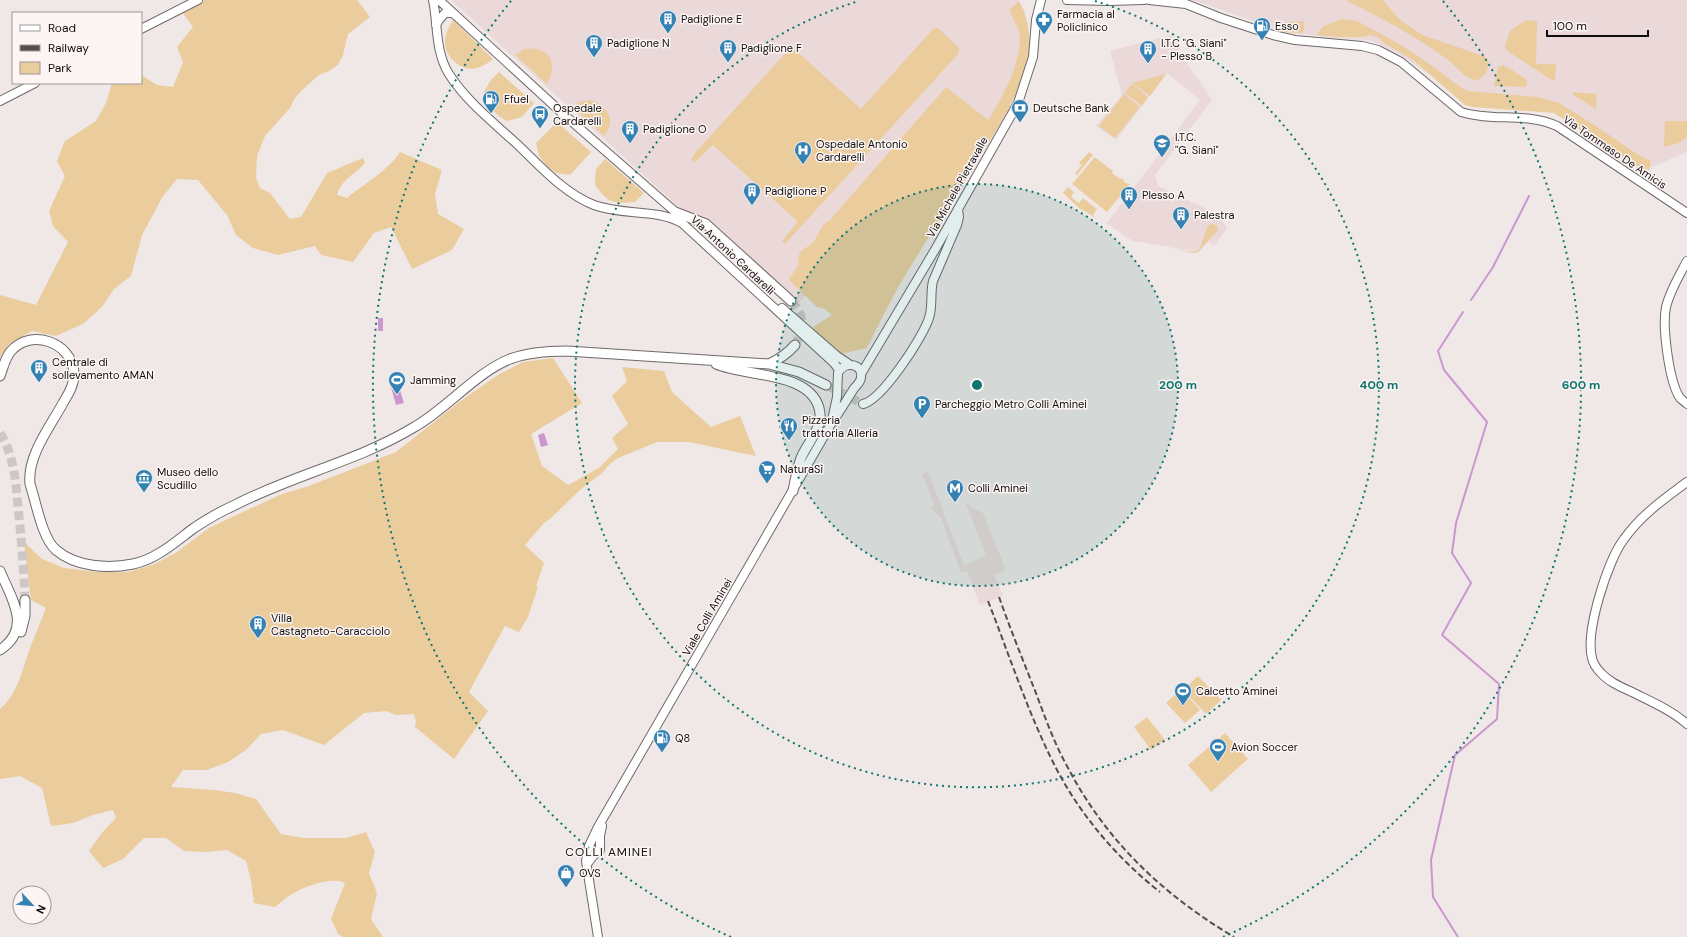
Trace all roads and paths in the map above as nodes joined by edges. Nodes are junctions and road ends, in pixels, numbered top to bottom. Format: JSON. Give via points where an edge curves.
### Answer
{"nodes":[{"id":1,"x":198,"y":0,"type":"edge"},
{"id":2,"x":433,"y":0,"type":"edge"},
{"id":3,"x":439,"y":0,"type":"edge"},
{"id":4,"x":1041,"y":0,"type":"edge"},
{"id":5,"x":1067,"y":0,"type":"edge"},
{"id":6,"x":1144,"y":0,"type":"edge"},
{"id":7,"x":1149,"y":0,"type":"edge"},
{"id":8,"x":453,"y":13,"type":"junction"},
{"id":9,"x":436,"y":26,"type":"junction"},
{"id":10,"x":142,"y":28,"type":"edge"},
{"id":11,"x":33,"y":84,"type":"edge"},
{"id":12,"x":0,"y":102,"type":"edge"},
{"id":13,"x":958,"y":208,"type":"junction"},
{"id":14,"x":675,"y":212,"type":"junction"},
{"id":15,"x":1687,"y":213,"type":"edge"},
{"id":16,"x":1687,"y":262,"type":"edge"},
{"id":17,"x":791,"y":301,"type":"tunnel mouth"},
{"id":18,"x":795,"y":345,"type":"tunnel mouth"},
{"id":19,"x":709,"y":361,"type":"junction"},
{"id":20,"x":769,"y":364,"type":"junction"},
{"id":21,"x":849,"y":364,"type":"junction"},
{"id":22,"x":839,"y":370,"type":"junction"},
{"id":23,"x":861,"y":374,"type":"junction"},
{"id":24,"x":0,"y":376,"type":"edge"},
{"id":25,"x":838,"y":380,"type":"junction"},
{"id":26,"x":826,"y":385,"type":"tunnel mouth"},
{"id":27,"x":854,"y":387,"type":"junction"},
{"id":28,"x":863,"y":404,"type":"dead end"},
{"id":29,"x":1687,"y":404,"type":"edge"},
{"id":30,"x":831,"y":424,"type":"junction"},
{"id":31,"x":1687,"y":482,"type":"edge"},
{"id":32,"x":793,"y":491,"type":"junction"},
{"id":33,"x":0,"y":571,"type":"edge"},
{"id":34,"x":25,"y":600,"type":"tunnel mouth"},
{"id":35,"x":0,"y":651,"type":"edge"},
{"id":36,"x":1687,"y":724,"type":"edge"},
{"id":37,"x":603,"y":821,"type":"junction"},
{"id":38,"x":592,"y":849,"type":"junction"},
{"id":39,"x":598,"y":937,"type":"edge"}],
"edges":[{"from":1,"to":10,"type":"main road"},
{"from":2,"to":9,"type":"main road","name":"Via Antonio Cardarelli"},
{"from":3,"to":8,"type":"main road","name":"Via Antonio Cardarelli"},
{"from":4,"to":13,"type":"main road","name":"Via Michele Pietravalle","via":[[1036,20],[1034,57],[1021,96]]},
{"from":5,"to":6,"type":"main road"},
{"from":7,"to":15,"type":"main road","name":"Via Tommaso De Amicis","via":[[1186,4],[1264,32],[1295,40],[1362,46],[1378,50],[1401,62],[1461,112],[1473,116],[1539,119],[1557,126]]},
{"from":8,"to":9,"type":"main road","via":[[445,13]]},
{"from":8,"to":14,"type":"main road","name":"Via Antonio Cardarelli"},
{"from":9,"to":22,"type":"main road","name":"Via Antonio Cardarelli","via":[[441,54],[448,73],[464,94],[559,183],[594,205],[622,212],[652,213],[682,222]]},
{"from":11,"to":12,"type":"main road"},
{"from":13,"to":23,"type":"main road","name":"Via Michele Pietravalle"},
{"from":13,"to":28,"type":"main road","via":[[957,225],[931,288],[931,312],[926,324],[912,350],[889,382],[874,398]]},
{"from":14,"to":17,"type":"highway","via":[[706,224]]},
{"from":14,"to":21,"type":"main road","name":"Via Antonio Cardarelli","via":[[831,352]]},
{"from":16,"to":29,"type":"main road","via":[[1666,307],[1665,325],[1672,376],[1680,398]]},
{"from":18,"to":20,"type":"highway","via":[[788,353]]},
{"from":19,"to":20,"type":"highway"},
{"from":19,"to":24,"type":"highway","via":[[567,351],[546,351],[511,359],[501,363],[416,426],[367,451],[234,505],[146,560],[118,566],[82,563],[52,546],[30,484],[34,459],[72,386],[74,372],[71,360],[54,343],[33,339],[21,343],[11,352]]},
{"from":19,"to":32,"type":"highway","via":[[724,368],[772,376],[798,384],[817,400],[820,421],[801,458]]},
{"from":20,"to":26,"type":"highway","via":[[799,372]]},
{"from":21,"to":22,"type":"main road"},
{"from":21,"to":23,"type":"main road","via":[[857,367]]},
{"from":22,"to":25,"type":"main road"},
{"from":23,"to":27,"type":"main road","via":[[860,382]]},
{"from":25,"to":27,"type":"main road","via":[[846,388]]},
{"from":25,"to":30,"type":"main road"},
{"from":27,"to":30,"type":"main road"},
{"from":30,"to":32,"type":"main road","name":"Viale Colli Aminei"},
{"from":31,"to":36,"type":"main road","via":[[1643,516],[1623,539],[1608,570],[1590,638],[1592,658],[1601,674],[1617,685],[1675,713]]},
{"from":32,"to":37,"type":"main road","name":"Viale Colli Aminei"},
{"from":33,"to":35,"type":"highway","via":[[16,610],[18,622],[14,636]]},
{"from":34,"to":35,"type":"highway","via":[[24,624],[18,637],[11,645]]},
{"from":37,"to":38,"type":"main road","name":"Viale Colli Aminei","via":[[598,827]]},
{"from":37,"to":38,"type":"main road","name":"Viale Colli Aminei","via":[[600,844],[595,842]]},
{"from":38,"to":39,"type":"main road","name":"Viale Colli Aminei","via":[[587,858],[587,865]]}]}
